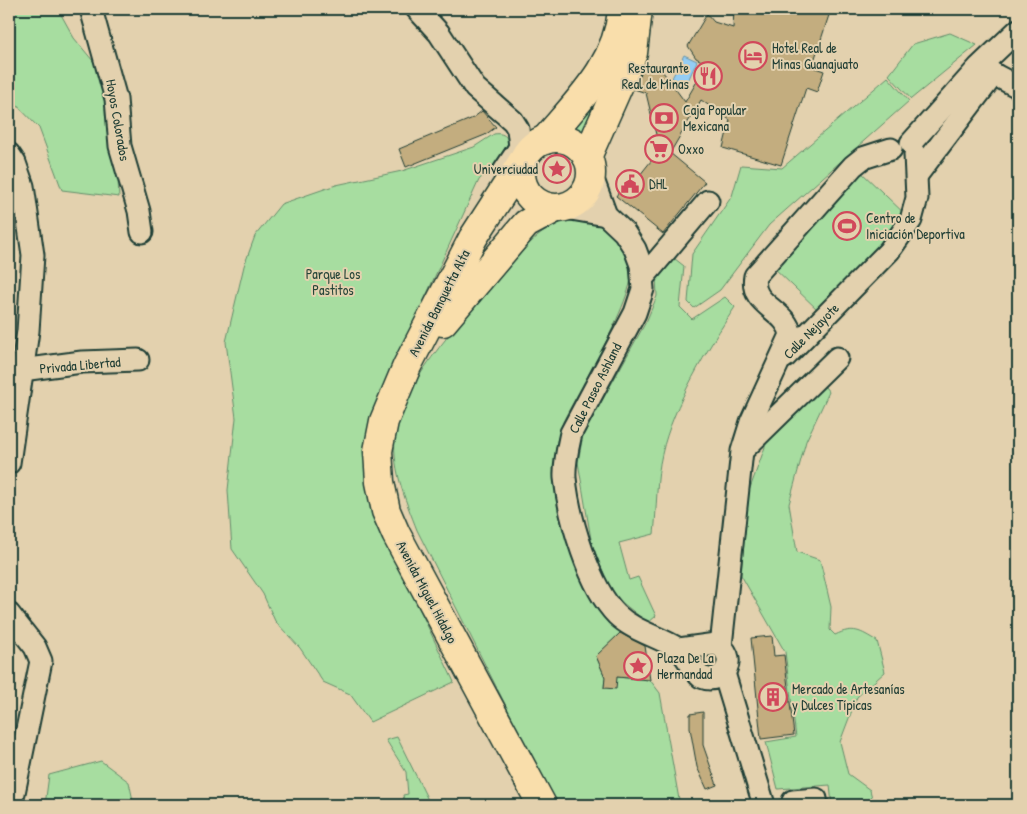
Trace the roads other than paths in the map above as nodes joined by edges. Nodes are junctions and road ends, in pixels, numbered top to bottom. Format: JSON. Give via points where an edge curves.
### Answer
{"nodes":[{"id":1,"x":91,"y":9,"type":"edge"},
{"id":2,"x":418,"y":9,"type":"edge"},
{"id":3,"x":636,"y":12,"type":"edge"},
{"id":4,"x":1018,"y":30,"type":"edge"},
{"id":5,"x":1004,"y":79,"type":"edge"},
{"id":6,"x":545,"y":140,"type":"junction"},
{"id":7,"x":905,"y":149,"type":"junction"},
{"id":8,"x":9,"y":154,"type":"edge"},
{"id":9,"x":524,"y":159,"type":"junction"},
{"id":10,"x":589,"y":165,"type":"junction"},
{"id":11,"x":917,"y":175,"type":"junction"},
{"id":12,"x":708,"y":201,"type":"dead end"},
{"id":13,"x":559,"y":208,"type":"junction"},
{"id":14,"x":606,"y":215,"type":"junction"},
{"id":15,"x":142,"y":232,"type":"dead end"},
{"id":16,"x":473,"y":238,"type":"junction"},
{"id":17,"x":644,"y":278,"type":"junction"},
{"id":18,"x":837,"y":358,"type":"dead end"},
{"id":19,"x":138,"y":360,"type":"dead end"},
{"id":20,"x":780,"y":362,"type":"junction"},
{"id":21,"x":408,"y":366,"type":"junction"},
{"id":22,"x":22,"y":370,"type":"junction"},
{"id":23,"x":742,"y":451,"type":"junction"},
{"id":24,"x":9,"y":463,"type":"edge"},
{"id":25,"x":9,"y":614,"type":"edge"},
{"id":26,"x":713,"y":645,"type":"junction"},
{"id":27,"x":679,"y":649,"type":"junction"},
{"id":28,"x":724,"y":674,"type":"junction"},
{"id":29,"x":9,"y":799,"type":"edge"},
{"id":30,"x":793,"y":801,"type":"dead end"},
{"id":31,"x":542,"y":805,"type":"edge"},
{"id":32,"x":764,"y":805,"type":"edge"},
{"id":33,"x":817,"y":805,"type":"edge"}],
"edges":[{"from":1,"to":15,"type":"street","name":"Hoyos Colorados","via":[[116,99],[120,146]]},
{"from":2,"to":16,"type":"street","via":[[439,33],[475,88],[518,129],[520,147],[474,215]]},
{"from":3,"to":6,"type":"main road","via":[[598,76]]},
{"from":3,"to":10,"type":"main road","via":[[633,53]]},
{"from":4,"to":5,"type":"street"},
{"from":5,"to":7,"type":"street","name":"Calle Nejayote"},
{"from":5,"to":11,"type":"street"},
{"from":6,"to":9,"type":"main road","via":[[534,146]]},
{"from":6,"to":10,"type":"main road","via":[[564,139],[581,149]]},
{"from":7,"to":11,"type":"street","name":"Calle Nejayote"},
{"from":7,"to":20,"type":"street","name":"Calle Nejayote","via":[[863,158],[852,166],[755,276],[754,289],[758,297],[790,330],[790,339]]},
{"from":8,"to":22,"type":"street","via":[[23,186],[33,255],[32,293]]},
{"from":9,"to":13,"type":"main road","via":[[522,181],[526,192],[533,200]]},
{"from":9,"to":16,"type":"main road","name":"Avenida Banquetta Alta"},
{"from":10,"to":13,"type":"main road","via":[[589,185],[584,195],[575,203]]},
{"from":10,"to":14,"type":"street","name":"Calle Paseo Ashland"},
{"from":11,"to":20,"type":"street","name":"Calle Nejayote","via":[[917,198],[911,220],[889,252]]},
{"from":12,"to":17,"type":"street"},
{"from":13,"to":14,"type":"street"},
{"from":13,"to":21,"type":"main road","name":"Avenida Banquetta Alta","via":[[526,224]]},
{"from":14,"to":17,"type":"street","name":"Calle Paseo Ashland","via":[[624,232],[635,249]]},
{"from":16,"to":21,"type":"main road","name":"Avenida Banquetta Alta"},
{"from":17,"to":27,"type":"street","name":"Calle Paseo Ashland","via":[[635,313],[571,433],[565,477],[585,561],[603,599],[637,630]]},
{"from":18,"to":23,"type":"street"},
{"from":19,"to":22,"type":"street","name":"Privada Libertad","via":[[82,362]]},
{"from":20,"to":23,"type":"street","via":[[758,406]]},
{"from":21,"to":31,"type":"main road","name":"Avenida Miguel Hidalgo","via":[[384,421],[378,451],[386,511]]},
{"from":22,"to":24,"type":"street"},
{"from":23,"to":26,"type":"street"},
{"from":25,"to":29,"type":"street","via":[[35,647],[41,661],[14,793]]},
{"from":26,"to":27,"type":"street"},
{"from":26,"to":28,"type":"street","via":[[728,656]]},
{"from":27,"to":28,"type":"street","via":[[696,673],[707,680]]},
{"from":28,"to":32,"type":"street"},
{"from":30,"to":33,"type":"street","via":[[816,799]]}]}
